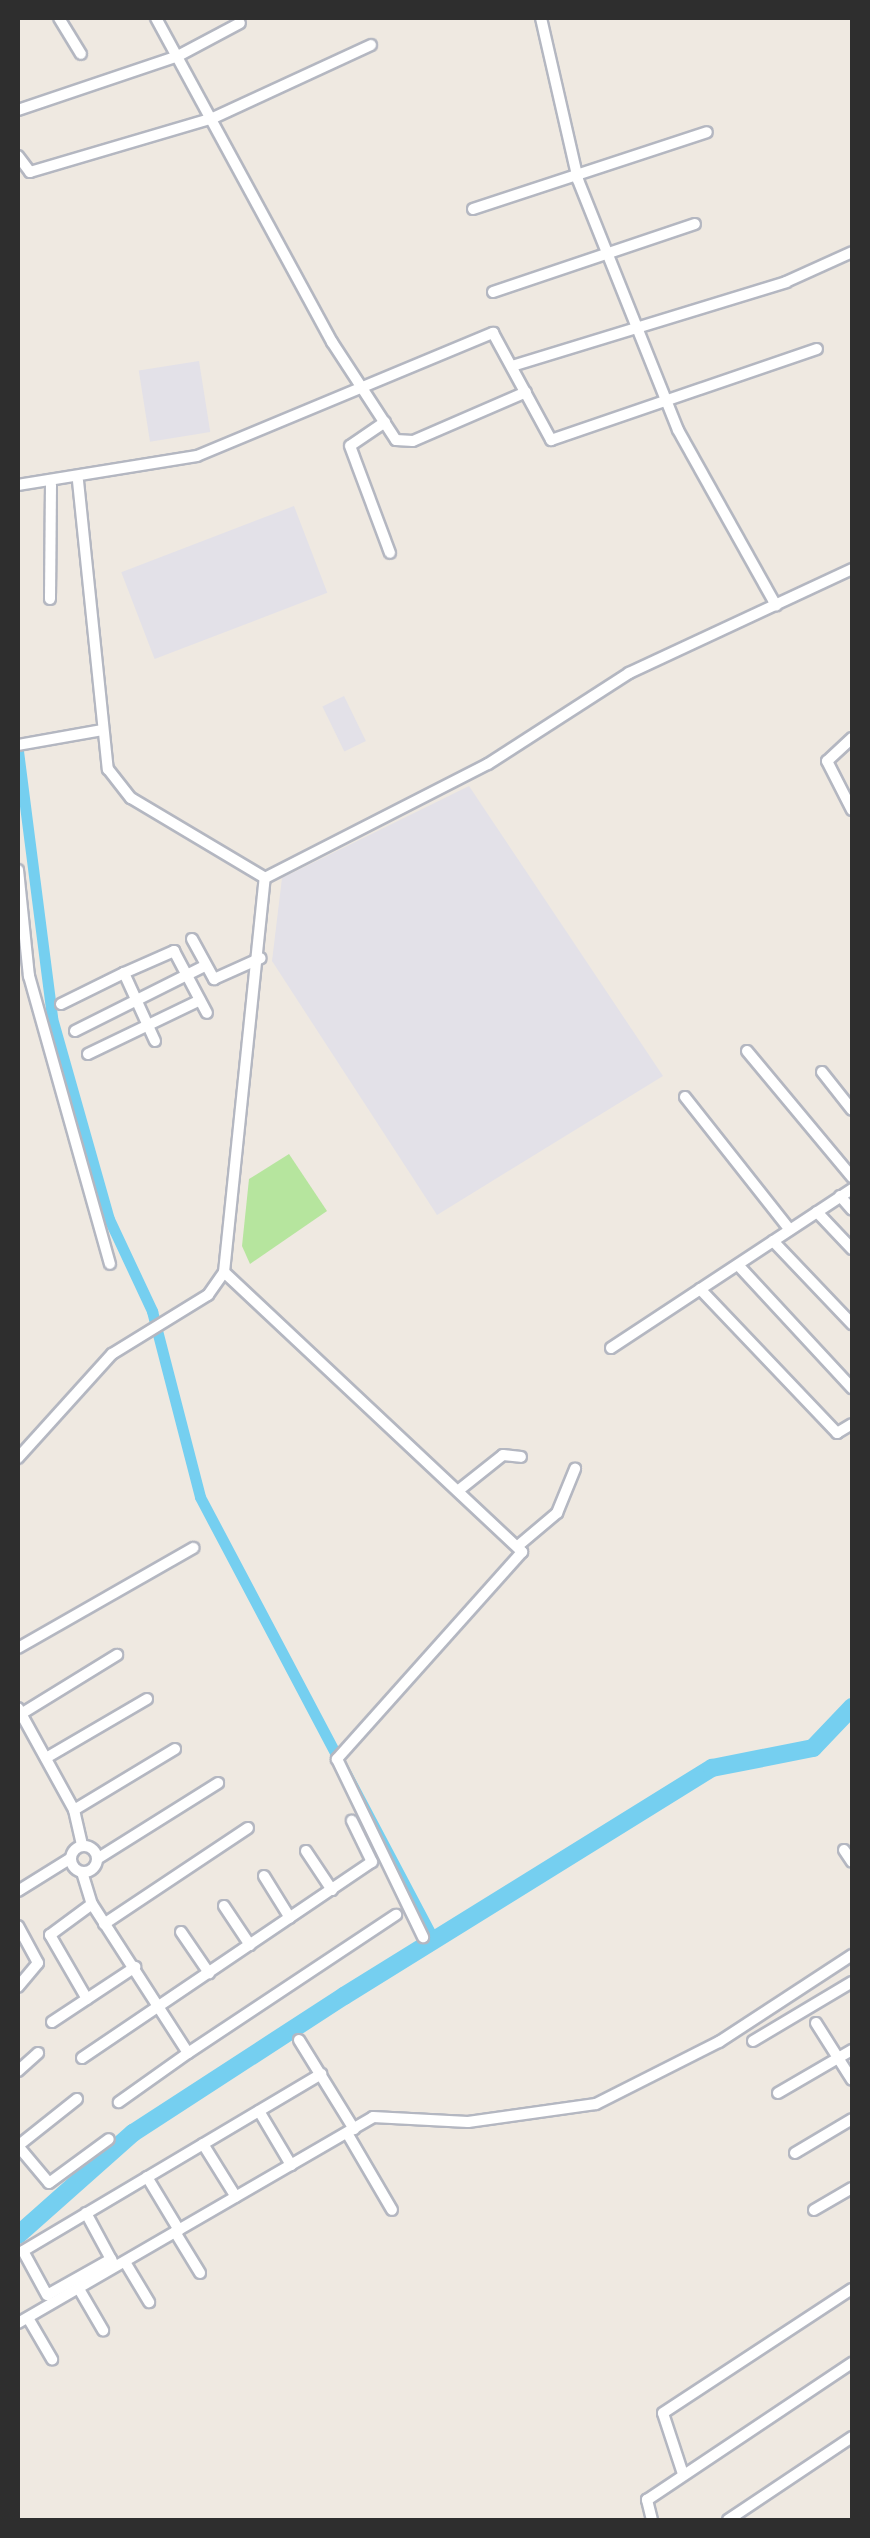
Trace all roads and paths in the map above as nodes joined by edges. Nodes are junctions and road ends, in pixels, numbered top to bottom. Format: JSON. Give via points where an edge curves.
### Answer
{"nodes":[{"id":1,"x":60,"y":18,"type":"edge"},
{"id":2,"x":156,"y":18,"type":"edge"},
{"id":3,"x":541,"y":18,"type":"edge"},
{"id":4,"x":240,"y":24,"type":"dead end"},
{"id":5,"x":372,"y":45,"type":"dead end"},
{"id":6,"x":81,"y":54,"type":"dead end"},
{"id":7,"x":178,"y":56,"type":"junction"},
{"id":8,"x":18,"y":110,"type":"edge"},
{"id":9,"x":213,"y":118,"type":"junction"},
{"id":10,"x":707,"y":132,"type":"dead end"},
{"id":11,"x":18,"y":156,"type":"edge"},
{"id":12,"x":576,"y":176,"type":"junction"},
{"id":13,"x":473,"y":209,"type":"dead end"},
{"id":14,"x":695,"y":224,"type":"dead end"},
{"id":15,"x":852,"y":252,"type":"edge"},
{"id":16,"x":608,"y":253,"type":"junction"},
{"id":17,"x":493,"y":292,"type":"dead end"},
{"id":18,"x":637,"y":328,"type":"junction"},
{"id":19,"x":817,"y":349,"type":"dead end"},
{"id":20,"x":512,"y":366,"type":"junction"},
{"id":21,"x":366,"y":385,"type":"junction"},
{"id":22,"x":526,"y":392,"type":"junction"},
{"id":23,"x":666,"y":402,"type":"junction"},
{"id":24,"x":385,"y":422,"type":"junction"},
{"id":25,"x":78,"y":482,"type":"junction"},
{"id":26,"x":18,"y":485,"type":"edge"},
{"id":27,"x":51,"y":485,"type":"junction"},
{"id":28,"x":390,"y":554,"type":"dead end"},
{"id":29,"x":852,"y":570,"type":"edge"},
{"id":30,"x":50,"y":599,"type":"dead end"},
{"id":31,"x":776,"y":606,"type":"junction"},
{"id":32,"x":102,"y":730,"type":"junction"},
{"id":33,"x":852,"y":738,"type":"edge"},
{"id":34,"x":18,"y":745,"type":"edge"},
{"id":35,"x":852,"y":810,"type":"edge"},
{"id":36,"x":18,"y":870,"type":"edge"},
{"id":37,"x":264,"y":878,"type":"junction"},
{"id":38,"x":18,"y":886,"type":"edge"},
{"id":39,"x":192,"y":939,"type":"dead end"},
{"id":40,"x":262,"y":958,"type":"junction"},
{"id":41,"x":205,"y":966,"type":"junction"},
{"id":42,"x":124,"y":974,"type":"junction"},
{"id":43,"x":186,"y":974,"type":"junction"},
{"id":44,"x":137,"y":1000,"type":"junction"},
{"id":45,"x":200,"y":1000,"type":"junction"},
{"id":46,"x":60,"y":1004,"type":"dead end"},
{"id":47,"x":207,"y":1013,"type":"dead end"},
{"id":48,"x":149,"y":1024,"type":"junction"},
{"id":49,"x":75,"y":1032,"type":"dead end"},
{"id":50,"x":155,"y":1041,"type":"dead end"},
{"id":51,"x":746,"y":1051,"type":"dead end"},
{"id":52,"x":88,"y":1054,"type":"dead end"},
{"id":53,"x":822,"y":1072,"type":"dead end"},
{"id":54,"x":685,"y":1097,"type":"dead end"},
{"id":55,"x":852,"y":1110,"type":"edge"},
{"id":56,"x":852,"y":1177,"type":"edge"},
{"id":57,"x":852,"y":1189,"type":"edge"},
{"id":58,"x":840,"y":1196,"type":"junction"},
{"id":59,"x":852,"y":1210,"type":"edge"},
{"id":60,"x":817,"y":1212,"type":"junction"},
{"id":61,"x":790,"y":1230,"type":"junction"},
{"id":62,"x":774,"y":1241,"type":"junction"},
{"id":63,"x":852,"y":1249,"type":"edge"},
{"id":64,"x":110,"y":1264,"type":"dead end"},
{"id":65,"x":738,"y":1265,"type":"junction"},
{"id":66,"x":224,"y":1272,"type":"junction"},
{"id":67,"x":700,"y":1289,"type":"junction"},
{"id":68,"x":852,"y":1324,"type":"edge"},
{"id":69,"x":612,"y":1348,"type":"dead end"},
{"id":70,"x":852,"y":1388,"type":"edge"},
{"id":71,"x":852,"y":1424,"type":"edge"},
{"id":72,"x":520,"y":1457,"type":"dead end"},
{"id":73,"x":18,"y":1458,"type":"edge"},
{"id":74,"x":575,"y":1469,"type":"dead end"},
{"id":75,"x":460,"y":1490,"type":"junction"},
{"id":76,"x":519,"y":1545,"type":"junction"},
{"id":77,"x":193,"y":1548,"type":"dead end"},
{"id":78,"x":18,"y":1648,"type":"edge"},
{"id":79,"x":117,"y":1655,"type":"dead end"},
{"id":80,"x":147,"y":1699,"type":"dead end"},
{"id":81,"x":19,"y":1711,"type":"edge"},
{"id":82,"x":174,"y":1749,"type":"dead end"},
{"id":83,"x":46,"y":1758,"type":"junction"},
{"id":84,"x":218,"y":1783,"type":"dead end"},
{"id":85,"x":74,"y":1810,"type":"junction"},
{"id":86,"x":352,"y":1821,"type":"dead end"},
{"id":87,"x":248,"y":1828,"type":"dead end"},
{"id":88,"x":82,"y":1846,"type":"junction"},
{"id":89,"x":844,"y":1850,"type":"dead end"},
{"id":90,"x":306,"y":1851,"type":"dead end"},
{"id":91,"x":72,"y":1858,"type":"junction"},
{"id":92,"x":98,"y":1859,"type":"junction"},
{"id":93,"x":852,"y":1862,"type":"edge"},
{"id":94,"x":82,"y":1872,"type":"junction"},
{"id":95,"x":264,"y":1876,"type":"dead end"},
{"id":96,"x":332,"y":1890,"type":"junction"},
{"id":97,"x":18,"y":1892,"type":"edge"},
{"id":98,"x":92,"y":1904,"type":"junction"},
{"id":99,"x":224,"y":1906,"type":"dead end"},
{"id":100,"x":396,"y":1915,"type":"dead end"},
{"id":101,"x":290,"y":1918,"type":"junction"},
{"id":102,"x":104,"y":1924,"type":"junction"},
{"id":103,"x":18,"y":1926,"type":"edge"},
{"id":104,"x":182,"y":1932,"type":"dead end"},
{"id":105,"x":424,"y":1936,"type":"dead end"},
{"id":106,"x":250,"y":1945,"type":"junction"},
{"id":107,"x":852,"y":1955,"type":"edge"},
{"id":108,"x":135,"y":1967,"type":"junction"},
{"id":109,"x":209,"y":1972,"type":"junction"},
{"id":110,"x":852,"y":1982,"type":"edge"},
{"id":111,"x":21,"y":1985,"type":"edge"},
{"id":112,"x":799,"y":1994,"type":"junction"},
{"id":113,"x":87,"y":1998,"type":"junction"},
{"id":114,"x":162,"y":2004,"type":"junction"},
{"id":115,"x":808,"y":2010,"type":"junction"},
{"id":116,"x":52,"y":2022,"type":"dead end"},
{"id":117,"x":816,"y":2024,"type":"dead end"},
{"id":118,"x":299,"y":2040,"type":"dead end"},
{"id":119,"x":753,"y":2042,"type":"dead end"},
{"id":120,"x":852,"y":2050,"type":"edge"},
{"id":121,"x":188,"y":2053,"type":"junction"},
{"id":122,"x":38,"y":2054,"type":"dead end"},
{"id":123,"x":82,"y":2058,"type":"dead end"},
{"id":124,"x":839,"y":2058,"type":"junction"},
{"id":125,"x":18,"y":2071,"type":"edge"},
{"id":126,"x":321,"y":2074,"type":"junction"},
{"id":127,"x":852,"y":2080,"type":"edge"},
{"id":128,"x":778,"y":2093,"type":"dead end"},
{"id":129,"x":77,"y":2100,"type":"dead end"},
{"id":130,"x":119,"y":2102,"type":"dead end"},
{"id":131,"x":260,"y":2110,"type":"junction"},
{"id":132,"x":852,"y":2119,"type":"edge"},
{"id":133,"x":350,"y":2131,"type":"junction"},
{"id":134,"x":109,"y":2139,"type":"dead end"},
{"id":135,"x":203,"y":2144,"type":"junction"},
{"id":136,"x":795,"y":2152,"type":"dead end"},
{"id":137,"x":291,"y":2165,"type":"junction"},
{"id":138,"x":147,"y":2177,"type":"junction"},
{"id":139,"x":852,"y":2188,"type":"edge"},
{"id":140,"x":236,"y":2197,"type":"junction"},
{"id":141,"x":392,"y":2210,"type":"dead end"},
{"id":142,"x":814,"y":2210,"type":"dead end"},
{"id":143,"x":86,"y":2213,"type":"junction"},
{"id":144,"x":177,"y":2231,"type":"junction"},
{"id":145,"x":117,"y":2262,"type":"junction"},
{"id":146,"x":200,"y":2274,"type":"dead end"},
{"id":147,"x":78,"y":2288,"type":"junction"},
{"id":148,"x":852,"y":2289,"type":"edge"},
{"id":149,"x":149,"y":2302,"type":"dead end"},
{"id":150,"x":23,"y":2321,"type":"edge"},
{"id":151,"x":103,"y":2330,"type":"dead end"},
{"id":152,"x":52,"y":2359,"type":"dead end"},
{"id":153,"x":852,"y":2363,"type":"edge"},
{"id":154,"x":852,"y":2437,"type":"edge"},
{"id":155,"x":682,"y":2474,"type":"junction"},
{"id":156,"x":652,"y":2520,"type":"edge"},
{"id":157,"x":728,"y":2520,"type":"edge"}],
"edges":[{"from":1,"to":6,"type":"street"},
{"from":2,"to":7,"type":"street"},
{"from":3,"to":12,"type":"street"},
{"from":4,"to":7,"type":"street"},
{"from":5,"to":9,"type":"street"},
{"from":7,"to":8,"type":"street"},
{"from":7,"to":9,"type":"street"},
{"from":9,"to":11,"type":"street","via":[[30,172]]},
{"from":9,"to":21,"type":"street","via":[[332,342]]},
{"from":10,"to":12,"type":"street"},
{"from":12,"to":13,"type":"street"},
{"from":12,"to":16,"type":"street"},
{"from":14,"to":16,"type":"street"},
{"from":15,"to":18,"type":"street"},
{"from":16,"to":17,"type":"street"},
{"from":16,"to":18,"type":"street"},
{"from":18,"to":20,"type":"street"},
{"from":18,"to":23,"type":"street"},
{"from":19,"to":23,"type":"street"},
{"from":20,"to":21,"type":"street","via":[[493,333]]},
{"from":20,"to":22,"type":"street"},
{"from":21,"to":24,"type":"street"},
{"from":21,"to":25,"type":"street","via":[[197,456]]},
{"from":22,"to":23,"type":"street","via":[[552,440]]},
{"from":22,"to":24,"type":"street","via":[[413,441],[396,440]]},
{"from":23,"to":31,"type":"street"},
{"from":24,"to":28,"type":"street","via":[[350,446]]},
{"from":25,"to":27,"type":"street"},
{"from":25,"to":32,"type":"street"},
{"from":26,"to":27,"type":"street"},
{"from":27,"to":30,"type":"street"},
{"from":29,"to":31,"type":"street"},
{"from":31,"to":37,"type":"street","via":[[636,670],[488,764]]},
{"from":32,"to":34,"type":"street"},
{"from":32,"to":37,"type":"street","via":[[120,788]]},
{"from":33,"to":35,"type":"street","via":[[827,761]]},
{"from":36,"to":38,"type":"street"},
{"from":37,"to":40,"type":"street"},
{"from":38,"to":64,"type":"street","via":[[29,976]]},
{"from":39,"to":41,"type":"street"},
{"from":40,"to":41,"type":"street","via":[[214,980]]},
{"from":40,"to":66,"type":"street"},
{"from":41,"to":43,"type":"street"},
{"from":42,"to":43,"type":"street","via":[[174,951]]},
{"from":42,"to":44,"type":"street"},
{"from":42,"to":46,"type":"street"},
{"from":43,"to":44,"type":"street"},
{"from":43,"to":45,"type":"street"},
{"from":44,"to":48,"type":"street"},
{"from":44,"to":49,"type":"street"},
{"from":45,"to":47,"type":"street"},
{"from":45,"to":48,"type":"street"},
{"from":48,"to":50,"type":"street"},
{"from":48,"to":52,"type":"street"},
{"from":51,"to":56,"type":"street"},
{"from":53,"to":55,"type":"street"},
{"from":54,"to":61,"type":"street"},
{"from":57,"to":58,"type":"street"},
{"from":58,"to":59,"type":"street"},
{"from":58,"to":60,"type":"street"},
{"from":60,"to":61,"type":"street"},
{"from":60,"to":63,"type":"street"},
{"from":61,"to":62,"type":"street"},
{"from":62,"to":65,"type":"street"},
{"from":62,"to":68,"type":"street"},
{"from":65,"to":67,"type":"street"},
{"from":65,"to":70,"type":"street"},
{"from":66,"to":73,"type":"street","via":[[208,1295],[112,1354]]},
{"from":66,"to":75,"type":"street"},
{"from":67,"to":69,"type":"street"},
{"from":67,"to":71,"type":"street","via":[[837,1433]]},
{"from":72,"to":75,"type":"street","via":[[503,1455]]},
{"from":74,"to":76,"type":"street","via":[[557,1514]]},
{"from":75,"to":76,"type":"street"},
{"from":76,"to":105,"type":"street","via":[[518,1558],[343,1754]]},
{"from":77,"to":78,"type":"street"},
{"from":79,"to":81,"type":"street"},
{"from":80,"to":83,"type":"street"},
{"from":81,"to":83,"type":"street"},
{"from":82,"to":85,"type":"street"},
{"from":83,"to":85,"type":"street"},
{"from":84,"to":92,"type":"street"},
{"from":85,"to":88,"type":"street"},
{"from":86,"to":96,"type":"street","via":[[372,1862]]},
{"from":87,"to":102,"type":"street"},
{"from":88,"to":91,"type":"street"},
{"from":88,"to":92,"type":"street"},
{"from":89,"to":93,"type":"street"},
{"from":90,"to":96,"type":"street"},
{"from":91,"to":94,"type":"street"},
{"from":91,"to":97,"type":"street"},
{"from":92,"to":94,"type":"street"},
{"from":94,"to":98,"type":"street"},
{"from":95,"to":101,"type":"street"},
{"from":96,"to":101,"type":"street"},
{"from":98,"to":102,"type":"street"},
{"from":98,"to":113,"type":"street","via":[[50,1935]]},
{"from":99,"to":106,"type":"street"},
{"from":100,"to":121,"type":"street"},
{"from":101,"to":106,"type":"street"},
{"from":102,"to":108,"type":"street"},
{"from":103,"to":111,"type":"street","via":[[38,1963]]},
{"from":104,"to":109,"type":"street"},
{"from":106,"to":109,"type":"street"},
{"from":107,"to":112,"type":"street"},
{"from":108,"to":113,"type":"street"},
{"from":108,"to":114,"type":"street"},
{"from":109,"to":114,"type":"street"},
{"from":110,"to":115,"type":"street"},
{"from":112,"to":115,"type":"street"},
{"from":112,"to":133,"type":"street","via":[[582,2108],[447,2124],[386,2113]]},
{"from":113,"to":116,"type":"street"},
{"from":114,"to":121,"type":"street"},
{"from":114,"to":123,"type":"street"},
{"from":115,"to":119,"type":"street"},
{"from":117,"to":124,"type":"street"},
{"from":118,"to":126,"type":"street"},
{"from":120,"to":124,"type":"street"},
{"from":121,"to":130,"type":"street"},
{"from":122,"to":125,"type":"street"},
{"from":124,"to":127,"type":"street"},
{"from":124,"to":128,"type":"street"},
{"from":126,"to":131,"type":"street"},
{"from":126,"to":133,"type":"street"},
{"from":129,"to":134,"type":"street","via":[[18,2146],[49,2183]]},
{"from":131,"to":135,"type":"street"},
{"from":131,"to":137,"type":"street"},
{"from":132,"to":136,"type":"street"},
{"from":133,"to":137,"type":"street"},
{"from":133,"to":141,"type":"street"},
{"from":135,"to":138,"type":"street"},
{"from":135,"to":140,"type":"street"},
{"from":137,"to":140,"type":"street"},
{"from":138,"to":143,"type":"street"},
{"from":138,"to":144,"type":"street"},
{"from":139,"to":142,"type":"street"},
{"from":140,"to":144,"type":"street"},
{"from":143,"to":145,"type":"street"},
{"from":143,"to":145,"type":"street","via":[[23,2255],[48,2295]]},
{"from":144,"to":145,"type":"street"},
{"from":144,"to":146,"type":"street"},
{"from":145,"to":147,"type":"street"},
{"from":145,"to":149,"type":"street"},
{"from":147,"to":150,"type":"street"},
{"from":147,"to":151,"type":"street"},
{"from":148,"to":155,"type":"street","via":[[663,2413]]},
{"from":150,"to":152,"type":"street"},
{"from":153,"to":155,"type":"street"},
{"from":154,"to":157,"type":"street"},
{"from":155,"to":156,"type":"street","via":[[647,2500]]}]}
